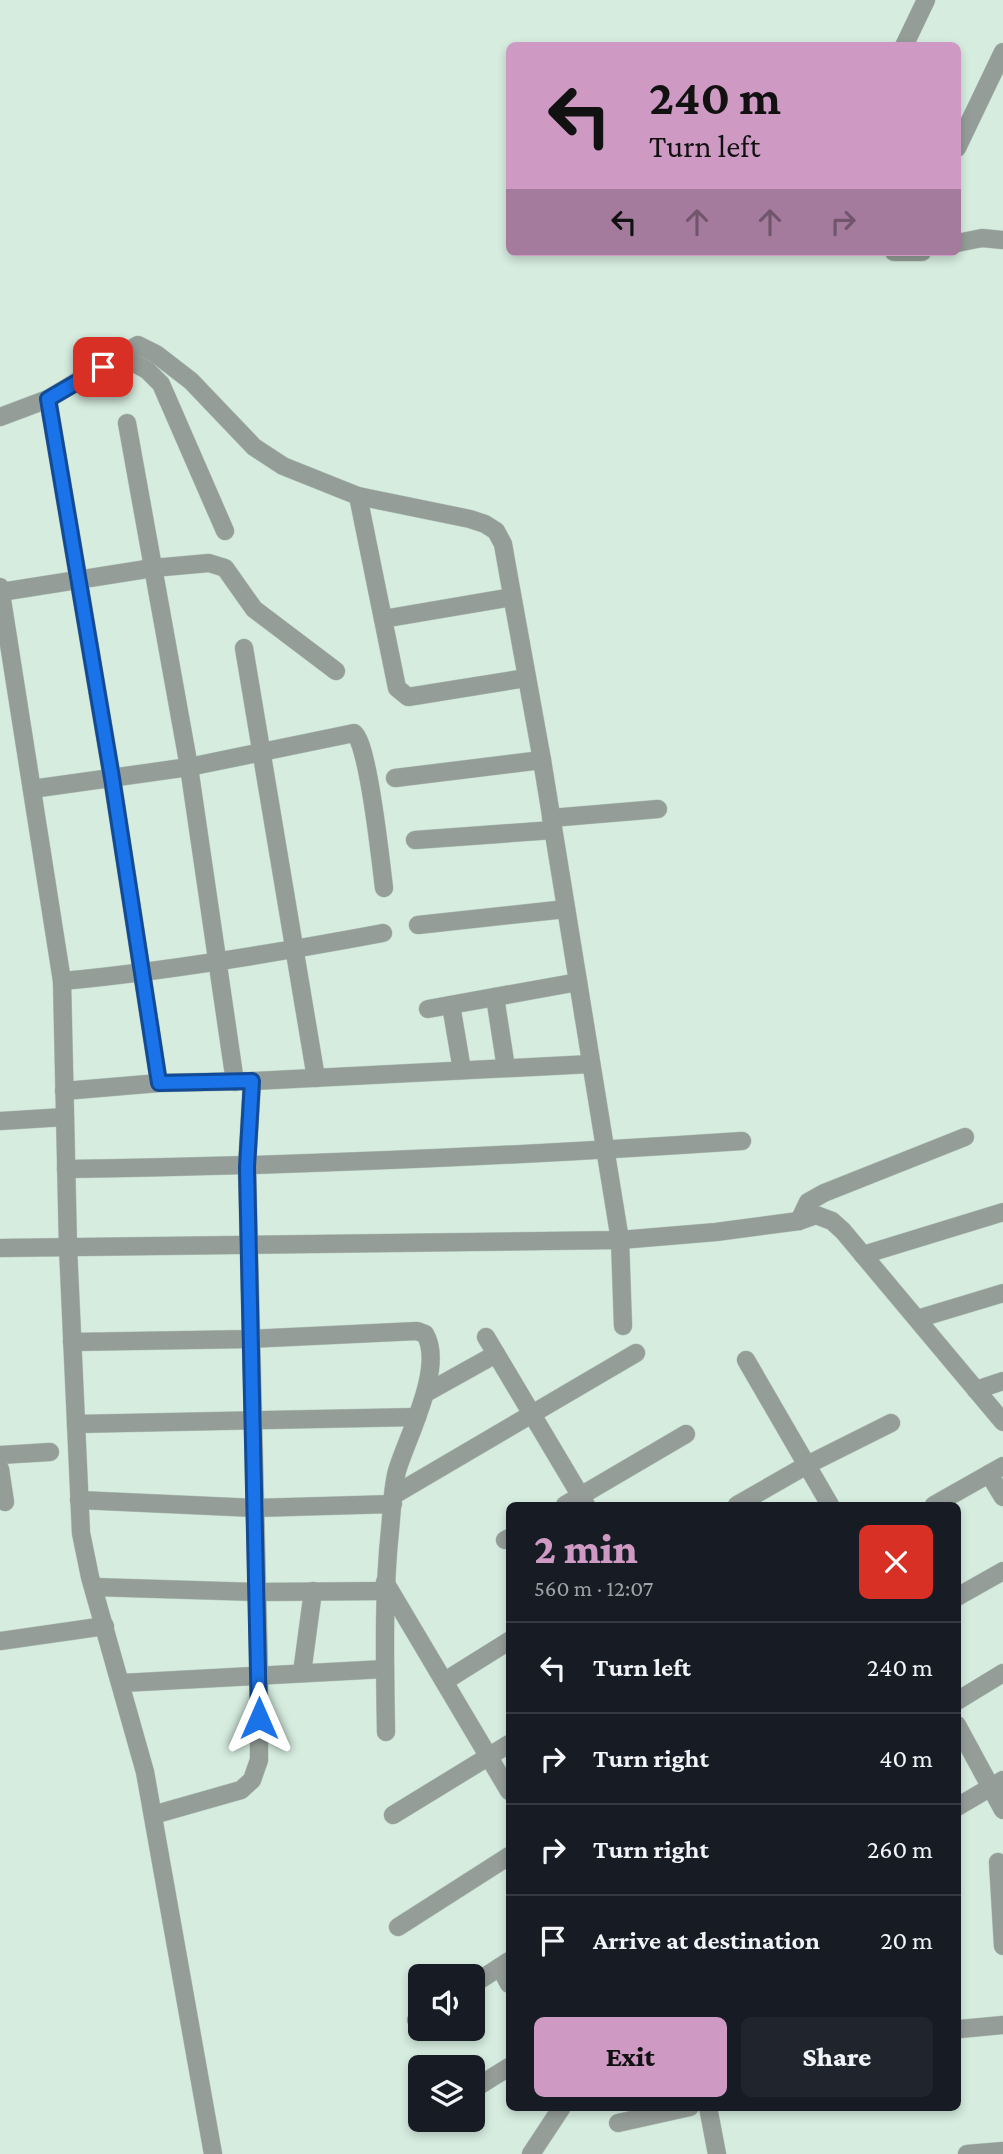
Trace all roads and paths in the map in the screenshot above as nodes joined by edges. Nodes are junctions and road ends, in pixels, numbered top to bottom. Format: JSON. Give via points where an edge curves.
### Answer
{"nodes":[{"id":1,"x":926,"y":0,"type":"edge"},
{"id":2,"x":906,"y":42,"type":"edge"},
{"id":3,"x":1003,"y":52,"type":"edge"},
{"id":4,"x":961,"y":140,"type":"edge"},
{"id":5,"x":1003,"y":240,"type":"edge"},
{"id":6,"x":961,"y":242,"type":"edge"},
{"id":7,"x":121,"y":356,"type":"junction"},
{"id":8,"x":48,"y":399,"type":"junction"},
{"id":9,"x":0,"y":417,"type":"edge"},
{"id":10,"x":127,"y":423,"type":"dead end"},
{"id":11,"x":358,"y":496,"type":"junction"},
{"id":12,"x":225,"y":531,"type":"dead end"},
{"id":13,"x":153,"y":568,"type":"junction"},
{"id":14,"x":80,"y":579,"type":"junction"},
{"id":15,"x":0,"y":587,"type":"edge"},
{"id":16,"x":1,"y":592,"type":"edge"},
{"id":17,"x":512,"y":597,"type":"junction"},
{"id":18,"x":383,"y":619,"type":"junction"},
{"id":19,"x":244,"y":648,"type":"dead end"},
{"id":20,"x":336,"y":671,"type":"dead end"},
{"id":21,"x":526,"y":678,"type":"junction"},
{"id":22,"x":262,"y":752,"type":"junction"},
{"id":23,"x":542,"y":760,"type":"junction"},
{"id":24,"x":188,"y":767,"type":"junction"},
{"id":25,"x":112,"y":778,"type":"junction"},
{"id":26,"x":395,"y":778,"type":"dead end"},
{"id":27,"x":32,"y":789,"type":"junction"},
{"id":28,"x":658,"y":808,"type":"dead end"},
{"id":29,"x":552,"y":824,"type":"junction"},
{"id":30,"x":415,"y":840,"type":"dead end"},
{"id":31,"x":384,"y":888,"type":"dead end"},
{"id":32,"x":566,"y":908,"type":"junction"},
{"id":33,"x":418,"y":925,"type":"dead end"},
{"id":34,"x":383,"y":933,"type":"dead end"},
{"id":35,"x":295,"y":949,"type":"junction"},
{"id":36,"x":219,"y":963,"type":"junction"},
{"id":37,"x":141,"y":974,"type":"junction"},
{"id":38,"x":62,"y":981,"type":"junction"},
{"id":39,"x":578,"y":982,"type":"junction"},
{"id":40,"x":495,"y":997,"type":"junction"},
{"id":41,"x":451,"y":1004,"type":"junction"},
{"id":42,"x":428,"y":1009,"type":"dead end"},
{"id":43,"x":591,"y":1064,"type":"junction"},
{"id":44,"x":506,"y":1068,"type":"junction"},
{"id":45,"x":462,"y":1070,"type":"junction"},
{"id":46,"x":316,"y":1078,"type":"junction"},
{"id":47,"x":244,"y":1081,"type":"junction"},
{"id":48,"x":159,"y":1083,"type":"junction"},
{"id":49,"x":64,"y":1091,"type":"junction"},
{"id":50,"x":65,"y":1117,"type":"junction"},
{"id":51,"x":0,"y":1121,"type":"edge"},
{"id":52,"x":965,"y":1137,"type":"dead end"},
{"id":53,"x":743,"y":1141,"type":"dead end"},
{"id":54,"x":605,"y":1150,"type":"junction"},
{"id":55,"x":247,"y":1167,"type":"junction"},
{"id":56,"x":66,"y":1169,"type":"junction"},
{"id":57,"x":1003,"y":1212,"type":"edge"},
{"id":58,"x":799,"y":1221,"type":"junction"},
{"id":59,"x":620,"y":1240,"type":"junction"},
{"id":60,"x":249,"y":1244,"type":"junction"},
{"id":61,"x":68,"y":1247,"type":"junction"},
{"id":62,"x":0,"y":1248,"type":"edge"},
{"id":63,"x":863,"y":1255,"type":"junction"},
{"id":64,"x":1003,"y":1293,"type":"edge"},
{"id":65,"x":917,"y":1320,"type":"junction"},
{"id":66,"x":623,"y":1326,"type":"dead end"},
{"id":67,"x":486,"y":1337,"type":"dead end"},
{"id":68,"x":251,"y":1339,"type":"junction"},
{"id":69,"x":72,"y":1342,"type":"junction"},
{"id":70,"x":636,"y":1353,"type":"dead end"},
{"id":71,"x":496,"y":1354,"type":"junction"},
{"id":72,"x":746,"y":1360,"type":"dead end"},
{"id":73,"x":1003,"y":1381,"type":"edge"},
{"id":74,"x":976,"y":1390,"type":"junction"},
{"id":75,"x":426,"y":1393,"type":"junction"},
{"id":76,"x":532,"y":1414,"type":"junction"},
{"id":77,"x":417,"y":1417,"type":"junction"},
{"id":78,"x":253,"y":1420,"type":"junction"},
{"id":79,"x":1003,"y":1422,"type":"edge"},
{"id":80,"x":891,"y":1423,"type":"dead end"},
{"id":81,"x":76,"y":1424,"type":"junction"},
{"id":82,"x":685,"y":1434,"type":"dead end"},
{"id":83,"x":50,"y":1452,"type":"dead end"},
{"id":84,"x":0,"y":1455,"type":"edge"},
{"id":85,"x":807,"y":1465,"type":"junction"},
{"id":86,"x":0,"y":1469,"type":"edge"},
{"id":87,"x":996,"y":1470,"type":"edge"},
{"id":88,"x":1003,"y":1497,"type":"edge"},
{"id":89,"x":79,"y":1500,"type":"junction"},
{"id":90,"x":393,"y":1500,"type":"junction"},
{"id":91,"x":5,"y":1502,"type":"dead end"},
{"id":92,"x":577,"y":1502,"type":"edge"},
{"id":93,"x":742,"y":1502,"type":"edge"},
{"id":94,"x":828,"y":1502,"type":"edge"},
{"id":95,"x":939,"y":1502,"type":"edge"},
{"id":96,"x":255,"y":1508,"type":"junction"},
{"id":97,"x":1003,"y":1571,"type":"edge"},
{"id":98,"x":385,"y":1586,"type":"junction"},
{"id":99,"x":93,"y":1587,"type":"junction"},
{"id":100,"x":313,"y":1591,"type":"junction"},
{"id":101,"x":257,"y":1592,"type":"junction"},
{"id":102,"x":961,"y":1595,"type":"edge"},
{"id":103,"x":105,"y":1626,"type":"junction"},
{"id":104,"x":0,"y":1641,"type":"edge"},
{"id":105,"x":506,"y":1643,"type":"edge"},
{"id":106,"x":386,"y":1669,"type":"junction"},
{"id":107,"x":302,"y":1673,"type":"junction"},
{"id":108,"x":1003,"y":1673,"type":"edge"},
{"id":109,"x":259,"y":1675,"type":"junction"},
{"id":110,"x":445,"y":1681,"type":"junction"},
{"id":111,"x":122,"y":1683,"type":"junction"},
{"id":112,"x":961,"y":1699,"type":"edge"},
{"id":113,"x":961,"y":1731,"type":"edge"},
{"id":114,"x":386,"y":1732,"type":"dead end"},
{"id":115,"x":506,"y":1746,"type":"edge"},
{"id":116,"x":489,"y":1755,"type":"junction"},
{"id":117,"x":997,"y":1783,"type":"edge"},
{"id":118,"x":506,"y":1786,"type":"edge"},
{"id":119,"x":961,"y":1805,"type":"edge"},
{"id":120,"x":1003,"y":1810,"type":"edge"},
{"id":121,"x":153,"y":1815,"type":"junction"},
{"id":122,"x":393,"y":1815,"type":"dead end"},
{"id":123,"x":506,"y":1858,"type":"edge"},
{"id":124,"x":998,"y":1862,"type":"dead end"},
{"id":125,"x":1002,"y":1901,"type":"edge"},
{"id":126,"x":398,"y":1927,"type":"dead end"},
{"id":127,"x":1003,"y":1946,"type":"edge"},
{"id":128,"x":505,"y":1964,"type":"edge"},
{"id":129,"x":485,"y":1976,"type":"edge"},
{"id":130,"x":1003,"y":2025,"type":"edge"},
{"id":131,"x":961,"y":2029,"type":"edge"},
{"id":132,"x":506,"y":2069,"type":"edge"},
{"id":133,"x":485,"y":2082,"type":"edge"},
{"id":134,"x":559,"y":2111,"type":"edge"},
{"id":135,"x":672,"y":2111,"type":"edge"},
{"id":136,"x":709,"y":2111,"type":"edge"},
{"id":137,"x":618,"y":2123,"type":"dead end"},
{"id":138,"x":1003,"y":2151,"type":"edge"},
{"id":139,"x":213,"y":2154,"type":"edge"},
{"id":140,"x":531,"y":2154,"type":"edge"},
{"id":141,"x":717,"y":2154,"type":"edge"},
{"id":142,"x":967,"y":2154,"type":"edge"}],
"edges":[{"from":1,"to":2,"type":"street"},
{"from":3,"to":4,"type":"street"},
{"from":5,"to":6,"type":"street"},
{"from":7,"to":8,"type":"street"},
{"from":7,"to":11,"type":"street","via":[[138,345],[156,354],[191,381],[260,452]]},
{"from":7,"to":12,"type":"street","via":[[161,384]]},
{"from":8,"to":9,"type":"street"},
{"from":8,"to":14,"type":"street"},
{"from":10,"to":13,"type":"street"},
{"from":11,"to":17,"type":"street","via":[[470,519],[496,531],[503,544]]},
{"from":11,"to":18,"type":"street"},
{"from":13,"to":14,"type":"street"},
{"from":13,"to":20,"type":"street","via":[[209,563],[225,568],[254,609]]},
{"from":13,"to":24,"type":"street"},
{"from":14,"to":16,"type":"street"},
{"from":14,"to":25,"type":"street"},
{"from":15,"to":16,"type":"street"},
{"from":16,"to":27,"type":"street"},
{"from":17,"to":18,"type":"street"},
{"from":17,"to":21,"type":"street"},
{"from":18,"to":21,"type":"street","via":[[397,688],[408,697]]},
{"from":19,"to":22,"type":"street"},
{"from":21,"to":23,"type":"street"},
{"from":22,"to":24,"type":"street"},
{"from":22,"to":31,"type":"street","via":[[358,735],[370,783]]},
{"from":22,"to":35,"type":"street"},
{"from":23,"to":26,"type":"street"},
{"from":23,"to":29,"type":"street"},
{"from":24,"to":25,"type":"street"},
{"from":24,"to":36,"type":"street"},
{"from":25,"to":27,"type":"street"},
{"from":25,"to":37,"type":"street"},
{"from":27,"to":38,"type":"street"},
{"from":28,"to":29,"type":"street"},
{"from":29,"to":30,"type":"street"},
{"from":29,"to":32,"type":"street"},
{"from":32,"to":33,"type":"street"},
{"from":32,"to":39,"type":"street"},
{"from":34,"to":35,"type":"street"},
{"from":35,"to":36,"type":"street"},
{"from":35,"to":46,"type":"street"},
{"from":36,"to":37,"type":"street"},
{"from":36,"to":47,"type":"street"},
{"from":37,"to":38,"type":"street"},
{"from":37,"to":48,"type":"street"},
{"from":38,"to":49,"type":"street"},
{"from":39,"to":40,"type":"street"},
{"from":39,"to":43,"type":"street"},
{"from":40,"to":41,"type":"street"},
{"from":40,"to":44,"type":"street"},
{"from":41,"to":42,"type":"street"},
{"from":41,"to":45,"type":"street"},
{"from":43,"to":44,"type":"street"},
{"from":43,"to":54,"type":"street"},
{"from":44,"to":45,"type":"street"},
{"from":45,"to":46,"type":"street"},
{"from":46,"to":47,"type":"street"},
{"from":47,"to":48,"type":"street"},
{"from":47,"to":55,"type":"street"},
{"from":48,"to":49,"type":"street"},
{"from":49,"to":50,"type":"street"},
{"from":50,"to":51,"type":"street"},
{"from":50,"to":56,"type":"street"},
{"from":52,"to":58,"type":"street","via":[[824,1193],[808,1202]]},
{"from":53,"to":54,"type":"street"},
{"from":54,"to":55,"type":"street"},
{"from":54,"to":59,"type":"street"},
{"from":55,"to":56,"type":"street"},
{"from":55,"to":60,"type":"street"},
{"from":56,"to":61,"type":"street"},
{"from":57,"to":63,"type":"street"},
{"from":58,"to":59,"type":"street"},
{"from":58,"to":63,"type":"street","via":[[816,1215],[832,1221]]},
{"from":59,"to":60,"type":"street"},
{"from":59,"to":66,"type":"street"},
{"from":60,"to":61,"type":"street"},
{"from":60,"to":68,"type":"street"},
{"from":61,"to":62,"type":"street"},
{"from":61,"to":69,"type":"street"},
{"from":63,"to":65,"type":"street"},
{"from":64,"to":65,"type":"street"},
{"from":65,"to":74,"type":"street"},
{"from":67,"to":71,"type":"street"},
{"from":68,"to":69,"type":"street"},
{"from":68,"to":75,"type":"street","via":[[425,1334],[429,1341]]},
{"from":68,"to":78,"type":"street"},
{"from":69,"to":81,"type":"street"},
{"from":70,"to":76,"type":"street"},
{"from":71,"to":75,"type":"street"},
{"from":71,"to":76,"type":"street"},
{"from":72,"to":85,"type":"street"},
{"from":73,"to":74,"type":"street"},
{"from":74,"to":79,"type":"street"},
{"from":75,"to":77,"type":"street"},
{"from":76,"to":90,"type":"street"},
{"from":76,"to":92,"type":"street"},
{"from":77,"to":78,"type":"street"},
{"from":77,"to":90,"type":"street","via":[[405,1445]]},
{"from":78,"to":81,"type":"street"},
{"from":78,"to":96,"type":"street"},
{"from":80,"to":85,"type":"street"},
{"from":81,"to":89,"type":"street"},
{"from":82,"to":92,"type":"street"},
{"from":83,"to":84,"type":"street"},
{"from":85,"to":93,"type":"street"},
{"from":85,"to":94,"type":"street"},
{"from":86,"to":91,"type":"street"},
{"from":87,"to":88,"type":"street"},
{"from":87,"to":95,"type":"street"},
{"from":89,"to":96,"type":"street"},
{"from":89,"to":99,"type":"street"},
{"from":90,"to":96,"type":"street"},
{"from":90,"to":98,"type":"street"},
{"from":96,"to":101,"type":"street"},
{"from":97,"to":102,"type":"street"},
{"from":98,"to":100,"type":"street"},
{"from":98,"to":106,"type":"street"},
{"from":98,"to":110,"type":"street"},
{"from":99,"to":101,"type":"street"},
{"from":99,"to":103,"type":"street"},
{"from":100,"to":101,"type":"street"},
{"from":100,"to":107,"type":"street"},
{"from":101,"to":109,"type":"street"},
{"from":103,"to":104,"type":"street"},
{"from":103,"to":111,"type":"street"},
{"from":105,"to":110,"type":"street"},
{"from":106,"to":107,"type":"street"},
{"from":106,"to":114,"type":"street"},
{"from":107,"to":109,"type":"street"},
{"from":108,"to":112,"type":"street"},
{"from":109,"to":111,"type":"street"},
{"from":109,"to":121,"type":"street","via":[[259,1760],[252,1780],[241,1790]]},
{"from":110,"to":116,"type":"street"},
{"from":111,"to":121,"type":"street"},
{"from":113,"to":117,"type":"street"},
{"from":115,"to":116,"type":"street"},
{"from":116,"to":118,"type":"street"},
{"from":116,"to":122,"type":"street"},
{"from":117,"to":119,"type":"street"},
{"from":117,"to":120,"type":"street"},
{"from":121,"to":139,"type":"street"},
{"from":123,"to":126,"type":"street"},
{"from":124,"to":125,"type":"street"},
{"from":125,"to":127,"type":"street"},
{"from":128,"to":129,"type":"street"},
{"from":130,"to":131,"type":"street"},
{"from":132,"to":133,"type":"street"},
{"from":134,"to":140,"type":"street"},
{"from":135,"to":137,"type":"street"},
{"from":136,"to":141,"type":"street"},
{"from":138,"to":142,"type":"street"}]}
